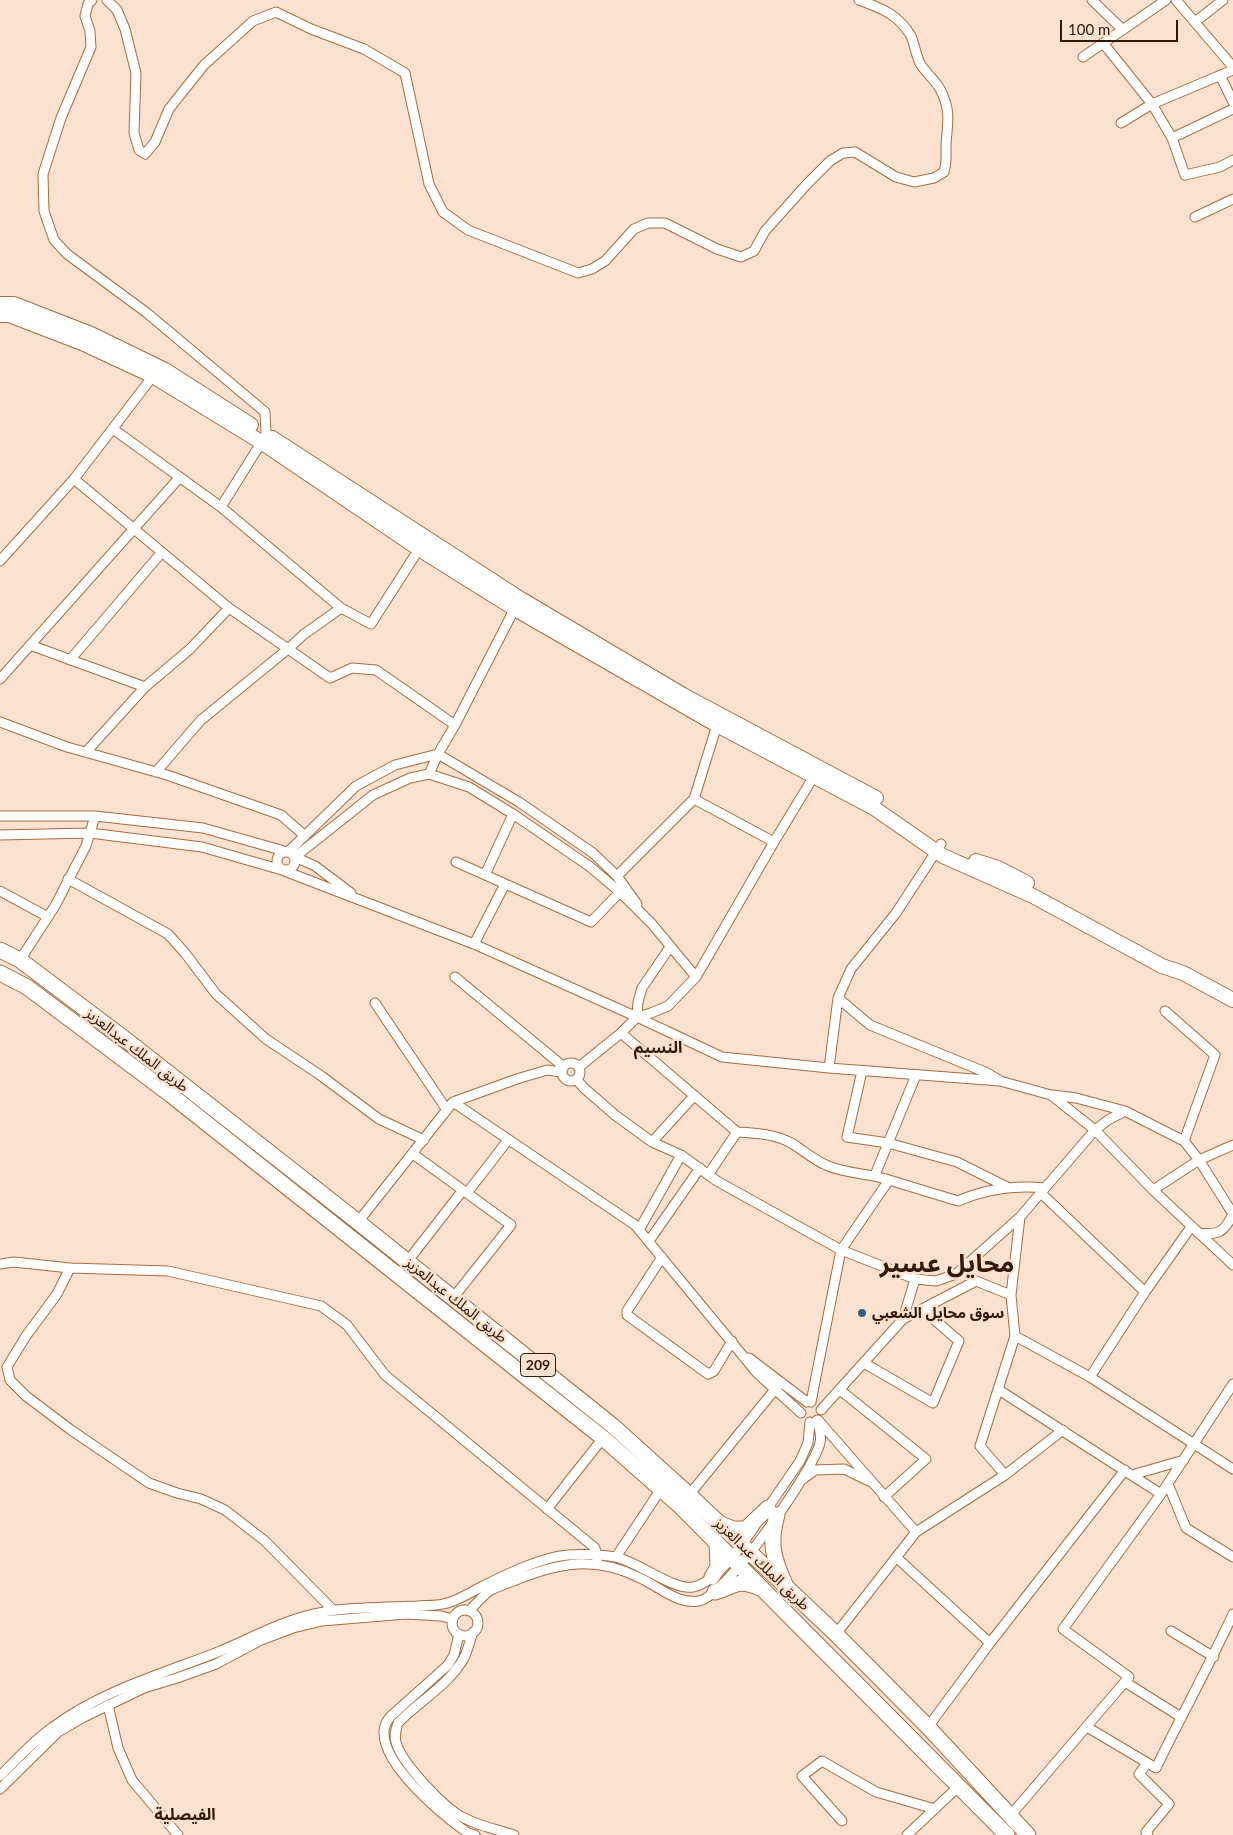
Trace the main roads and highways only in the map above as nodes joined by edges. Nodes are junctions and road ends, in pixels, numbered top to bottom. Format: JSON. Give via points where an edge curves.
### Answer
{"nodes":[{"id":1,"x":0,"y":950,"type":"edge"},
{"id":2,"x":0,"y":973,"type":"edge"},
{"id":3,"x":716,"y":1522,"type":"junction"},
{"id":4,"x":717,"y":1543,"type":"junction"},
{"id":5,"x":712,"y":1577,"type":"road end"},
{"id":6,"x":761,"y":1588,"type":"junction"},
{"id":7,"x":788,"y":1590,"type":"junction"},
{"id":8,"x":715,"y":1592,"type":"road end"},
{"id":9,"x":1007,"y":1835,"type":"edge"},
{"id":10,"x":1028,"y":1835,"type":"edge"}],
"edges":[{"from":1,"to":3,"type":"main road","name":"طريق الملك عبدالعزيز","number":"209","via":[[20,960],[125,1039],[358,1222],[613,1426]]},
{"from":2,"to":4,"type":"main road","name":"طريق الملك عبدالعزيز","number":"209","via":[[27,987],[171,1095],[603,1438]]},
{"from":3,"to":7,"type":"main road","name":"طريق الملك عبدالعزيز","number":"209"},
{"from":3,"to":7,"type":"main road","via":[[733,1529],[746,1529],[772,1512],[772,1547]]},
{"from":4,"to":5,"type":"main road","via":[[718,1567]]},
{"from":4,"to":6,"type":"main road","name":"طريق الملك عبدالعزيز","number":"209"},
{"from":6,"to":8,"type":"main road","via":[[735,1583]]},
{"from":6,"to":9,"type":"main road","name":"طريق الملك عبدالعزيز","number":"209"},
{"from":7,"to":10,"type":"main road","name":"طريق الملك عبدالعزيز","number":"209","via":[[928,1727]]}]}
